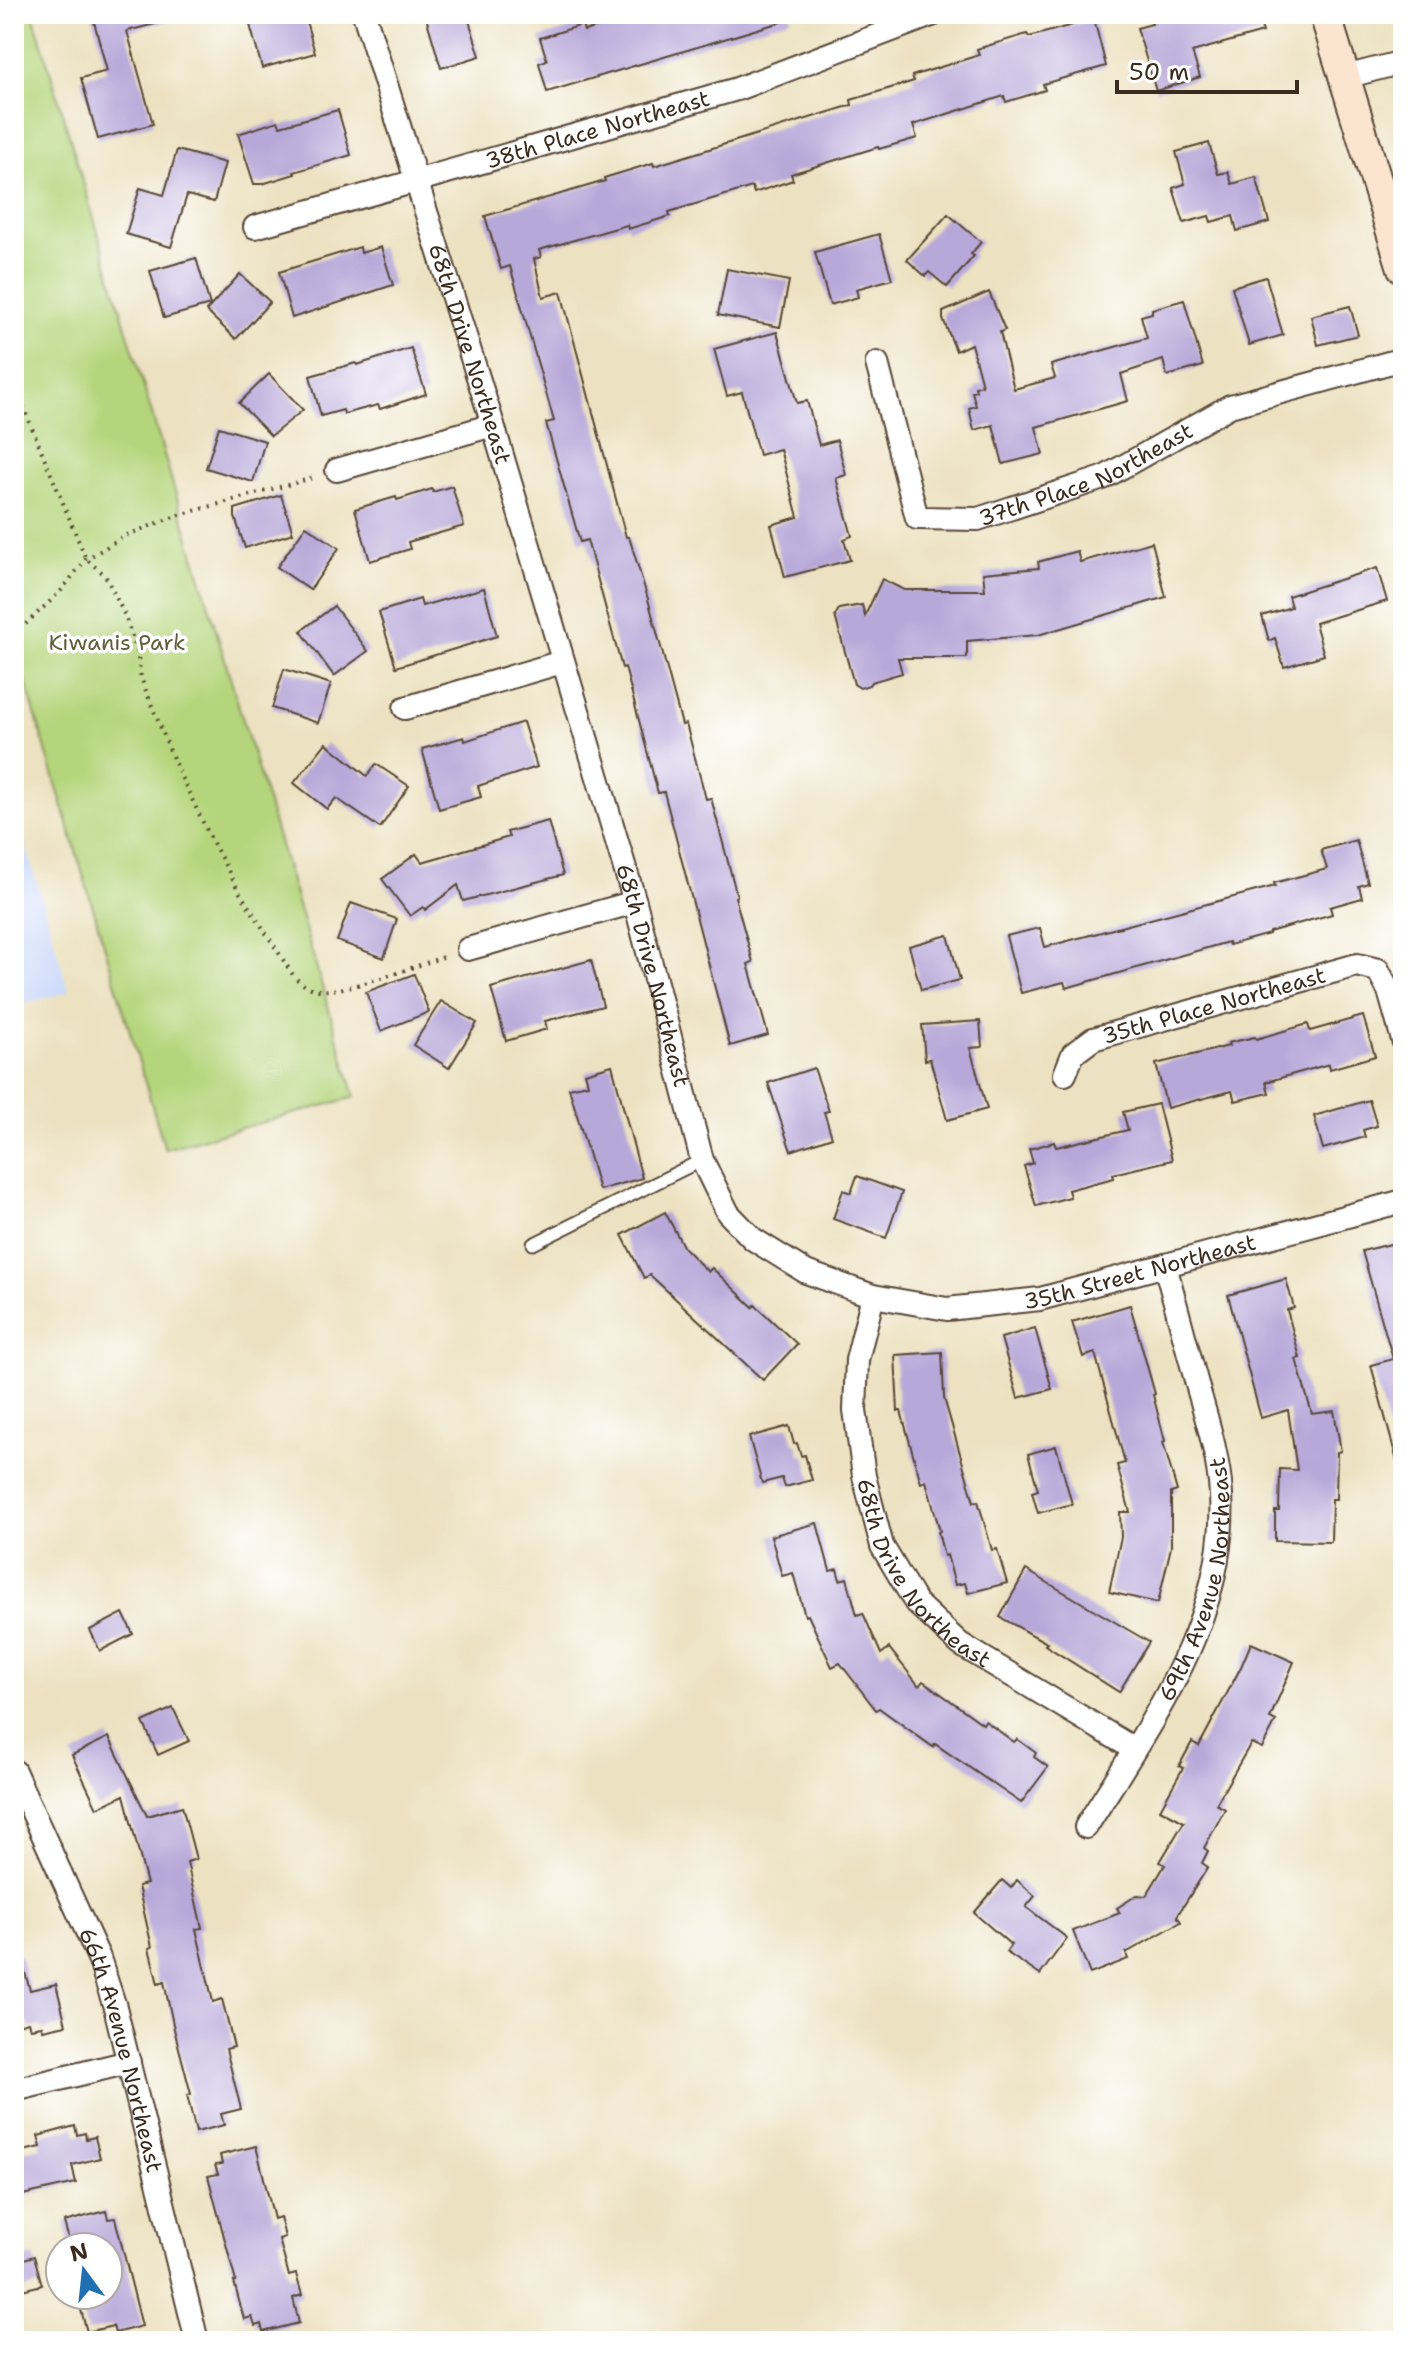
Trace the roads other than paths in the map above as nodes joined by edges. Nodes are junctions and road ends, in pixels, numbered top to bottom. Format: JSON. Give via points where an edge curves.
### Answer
{"nodes":[{"id":1,"x":364,"y":14,"type":"edge"},
{"id":2,"x":934,"y":14,"type":"edge"},
{"id":3,"x":1325,"y":14,"type":"edge"},
{"id":4,"x":1403,"y":62,"type":"edge"},
{"id":5,"x":1345,"y":77,"type":"junction"},
{"id":6,"x":416,"y":180,"type":"junction"},
{"id":7,"x":255,"y":227,"type":"dead end"},
{"id":8,"x":1403,"y":268,"type":"edge"},
{"id":9,"x":1403,"y":359,"type":"edge"},
{"id":10,"x":877,"y":363,"type":"dead end"},
{"id":11,"x":493,"y":425,"type":"junction"},
{"id":12,"x":337,"y":470,"type":"road end"},
{"id":13,"x":562,"y":662,"type":"junction"},
{"id":14,"x":405,"y":708,"type":"dead end"},
{"id":15,"x":635,"y":902,"type":"junction"},
{"id":16,"x":468,"y":949,"type":"road end"},
{"id":17,"x":1403,"y":1040,"type":"edge"},
{"id":18,"x":1065,"y":1074,"type":"dead end"},
{"id":19,"x":702,"y":1160,"type":"junction"},
{"id":20,"x":1403,"y":1201,"type":"edge"},
{"id":21,"x":533,"y":1244,"type":"dead end"},
{"id":22,"x":1165,"y":1265,"type":"junction"},
{"id":23,"x":873,"y":1296,"type":"junction"},
{"id":24,"x":1134,"y":1749,"type":"junction"},
{"id":25,"x":14,"y":1771,"type":"edge"},
{"id":26,"x":1086,"y":1827,"type":"dead end"},
{"id":27,"x":129,"y":2062,"type":"junction"},
{"id":28,"x":14,"y":2090,"type":"edge"},
{"id":29,"x":197,"y":2341,"type":"edge"}],
"edges":[{"from":1,"to":6,"type":"street","name":"68th Drive Northeast"},
{"from":2,"to":6,"type":"street","name":"38th Place Northeast","via":[[737,89]]},
{"from":3,"to":5,"type":"street"},
{"from":4,"to":5,"type":"street"},
{"from":5,"to":8,"type":"street"},
{"from":6,"to":7,"type":"street","name":"38th Place Northeast"},
{"from":6,"to":11,"type":"street","name":"68th Drive Northeast"},
{"from":9,"to":10,"type":"street","name":"37th Place Northeast","via":[[1230,406],[1103,478],[978,519],[917,518]]},
{"from":11,"to":12,"type":"street"},
{"from":11,"to":13,"type":"street","name":"68th Drive Northeast"},
{"from":13,"to":14,"type":"street"},
{"from":13,"to":15,"type":"street","name":"68th Drive Northeast"},
{"from":15,"to":16,"type":"street"},
{"from":15,"to":19,"type":"street","name":"68th Drive Northeast"},
{"from":17,"to":18,"type":"street","name":"35th Place Northeast","via":[[1378,970],[1357,965],[1093,1039],[1073,1054]]},
{"from":19,"to":21,"type":"lane"},
{"from":19,"to":23,"type":"street","name":"68th Drive Northeast","via":[[728,1213],[753,1239],[806,1272]]},
{"from":20,"to":22,"type":"street","name":"35th Street Northeast"},
{"from":22,"to":23,"type":"street","name":"35th Street Northeast","via":[[1040,1299],[947,1309]]},
{"from":22,"to":24,"type":"street","name":"69th Avenue Northeast","via":[[1208,1423],[1221,1494],[1221,1539],[1210,1598],[1177,1675]]},
{"from":23,"to":24,"type":"street","name":"68th Drive Northeast","via":[[857,1360],[855,1410],[864,1476],[882,1546],[916,1603],[960,1644]]},
{"from":24,"to":26,"type":"street","name":"69th Avenue Northeast"},
{"from":25,"to":27,"type":"street","name":"66th Avenue Northeast","via":[[99,1958]]},
{"from":27,"to":28,"type":"street"},
{"from":27,"to":29,"type":"street","name":"66th Avenue Northeast"}]}
